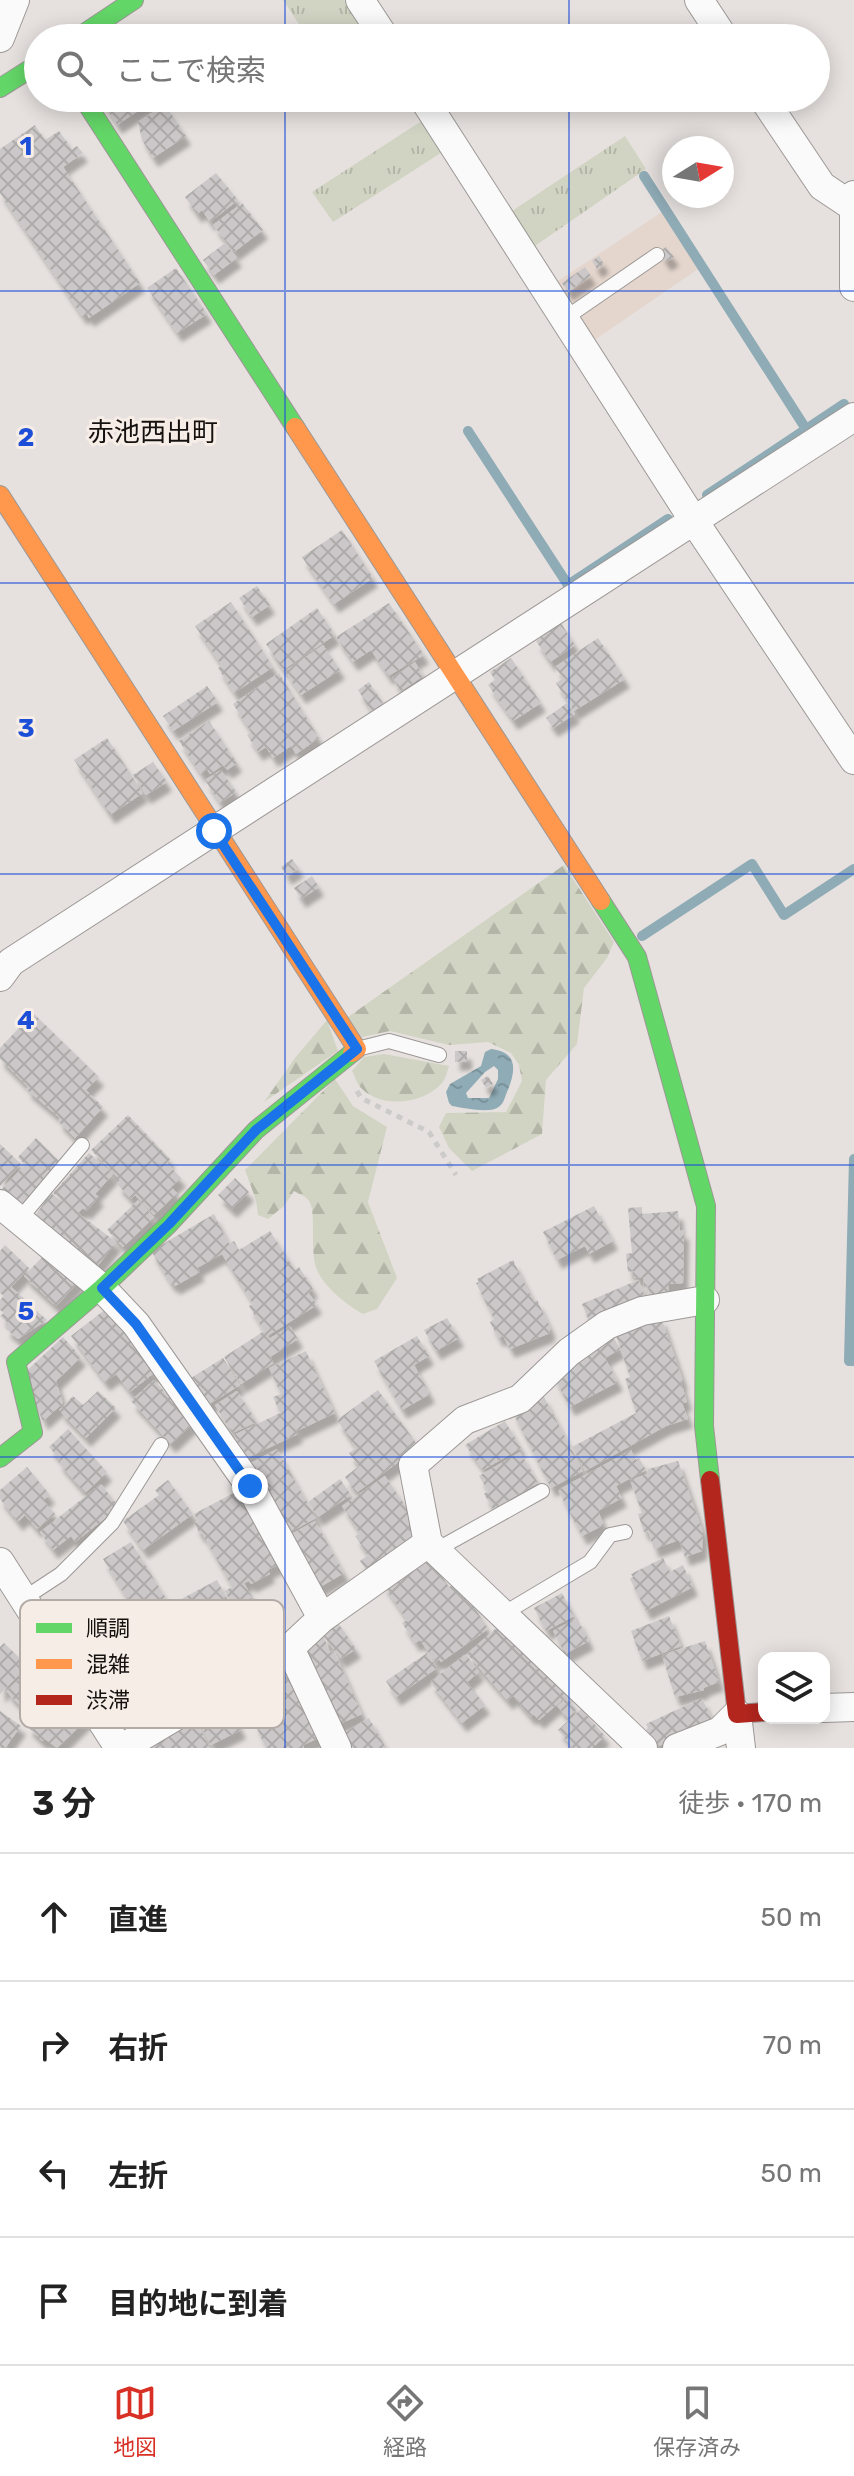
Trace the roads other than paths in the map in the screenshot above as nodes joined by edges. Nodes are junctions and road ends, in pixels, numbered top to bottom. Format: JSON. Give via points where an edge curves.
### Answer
{"nodes":[{"id":1,"x":15,"y":0,"type":"edge"},
{"id":2,"x":134,"y":0,"type":"edge"},
{"id":3,"x":360,"y":0,"type":"edge"},
{"id":4,"x":699,"y":0,"type":"edge"},
{"id":5,"x":98,"y":24,"type":"edge"},
{"id":6,"x":376,"y":24,"type":"edge"},
{"id":7,"x":715,"y":24,"type":"edge"},
{"id":8,"x":0,"y":38,"type":"edge"},
{"id":9,"x":24,"y":73,"type":"edge"},
{"id":10,"x":0,"y":88,"type":"edge"},
{"id":11,"x":92,"y":112,"type":"edge"},
{"id":12,"x":432,"y":112,"type":"edge"},
{"id":13,"x":772,"y":112,"type":"edge"},
{"id":14,"x":853,"y":200,"type":"edge"},
{"id":15,"x":657,"y":255,"type":"dead end"},
{"id":16,"x":854,"y":287,"type":"edge"},
{"id":17,"x":564,"y":319,"type":"junction"},
{"id":18,"x":854,"y":417,"type":"edge"},
{"id":19,"x":0,"y":495,"type":"edge"},
{"id":20,"x":694,"y":521,"type":"junction"},
{"id":21,"x":455,"y":676,"type":"junction"},
{"id":22,"x":854,"y":760,"type":"edge"},
{"id":23,"x":214,"y":831,"type":"junction"},
{"id":24,"x":0,"y":977,"type":"edge"},
{"id":25,"x":357,"y":1049,"type":"junction"},
{"id":26,"x":439,"y":1055,"type":"dead end"},
{"id":27,"x":82,"y":1145,"type":"dead end"},
{"id":28,"x":9,"y":1213,"type":"edge"},
{"id":29,"x":102,"y":1288,"type":"junction"},
{"id":30,"x":705,"y":1300,"type":"junction"},
{"id":31,"x":161,"y":1445,"type":"dead end"},
{"id":32,"x":0,"y":1458,"type":"edge"},
{"id":33,"x":542,"y":1491,"type":"dead end"},
{"id":34,"x":625,"y":1532,"type":"dead end"},
{"id":35,"x":432,"y":1547,"type":"junction"},
{"id":36,"x":0,"y":1562,"type":"edge"},
{"id":37,"x":23,"y":1599,"type":"joint"},
{"id":38,"x":503,"y":1614,"type":"junction"},
{"id":39,"x":322,"y":1618,"type":"junction"},
{"id":40,"x":290,"y":1648,"type":"junction"},
{"id":41,"x":284,"y":1652,"type":"edge"},
{"id":42,"x":854,"y":1707,"type":"edge"},
{"id":43,"x":830,"y":1708,"type":"edge"},
{"id":44,"x":750,"y":1713,"type":"edge"},
{"id":45,"x":107,"y":1728,"type":"edge"},
{"id":46,"x":154,"y":1728,"type":"edge"},
{"id":47,"x":120,"y":1748,"type":"edge"},
{"id":48,"x":337,"y":1748,"type":"edge"},
{"id":49,"x":643,"y":1748,"type":"edge"},
{"id":50,"x":677,"y":1748,"type":"edge"},
{"id":51,"x":741,"y":1748,"type":"edge"}],
"edges":[{"from":1,"to":8,"type":"street"},
{"from":2,"to":5,"type":"street"},
{"from":3,"to":6,"type":"street"},
{"from":4,"to":7,"type":"street"},
{"from":9,"to":10,"type":"street"},
{"from":11,"to":21,"type":"street"},
{"from":12,"to":17,"type":"street"},
{"from":13,"to":14,"type":"street","via":[[822,186]]},
{"from":14,"to":16,"type":"street"},
{"from":15,"to":17,"type":"lane"},
{"from":17,"to":20,"type":"street"},
{"from":18,"to":20,"type":"street"},
{"from":19,"to":23,"type":"street"},
{"from":20,"to":21,"type":"street"},
{"from":20,"to":22,"type":"street"},
{"from":21,"to":23,"type":"street"},
{"from":21,"to":30,"type":"street","via":[[637,957],[706,1206]]},
{"from":23,"to":24,"type":"street","via":[[11,962]]},
{"from":23,"to":25,"type":"street"},
{"from":25,"to":26,"type":"lane","via":[[389,1041]]},
{"from":25,"to":29,"type":"street","via":[[256,1130]]},
{"from":27,"to":28,"type":"lane"},
{"from":28,"to":29,"type":"street"},
{"from":29,"to":32,"type":"street","via":[[16,1362],[33,1432]]},
{"from":29,"to":39,"type":"street","via":[[136,1324],[250,1486]]},
{"from":30,"to":35,"type":"street","via":[[642,1311],[607,1325],[569,1352],[520,1399],[465,1420],[447,1433],[413,1465]]},
{"from":30,"to":44,"type":"street","via":[[704,1426]]},
{"from":31,"to":37,"type":"lane","via":[[112,1523],[61,1574]]},
{"from":33,"to":35,"type":"lane"},
{"from":34,"to":38,"type":"lane","via":[[610,1535],[590,1562]]},
{"from":35,"to":38,"type":"street"},
{"from":35,"to":39,"type":"street"},
{"from":36,"to":37,"type":"street"},
{"from":38,"to":49,"type":"street"},
{"from":39,"to":40,"type":"street"},
{"from":40,"to":41,"type":"street"},
{"from":40,"to":48,"type":"street"},
{"from":42,"to":43,"type":"street"},
{"from":44,"to":50,"type":"street"},
{"from":44,"to":51,"type":"street"},
{"from":45,"to":47,"type":"street"},
{"from":46,"to":47,"type":"street"}]}
